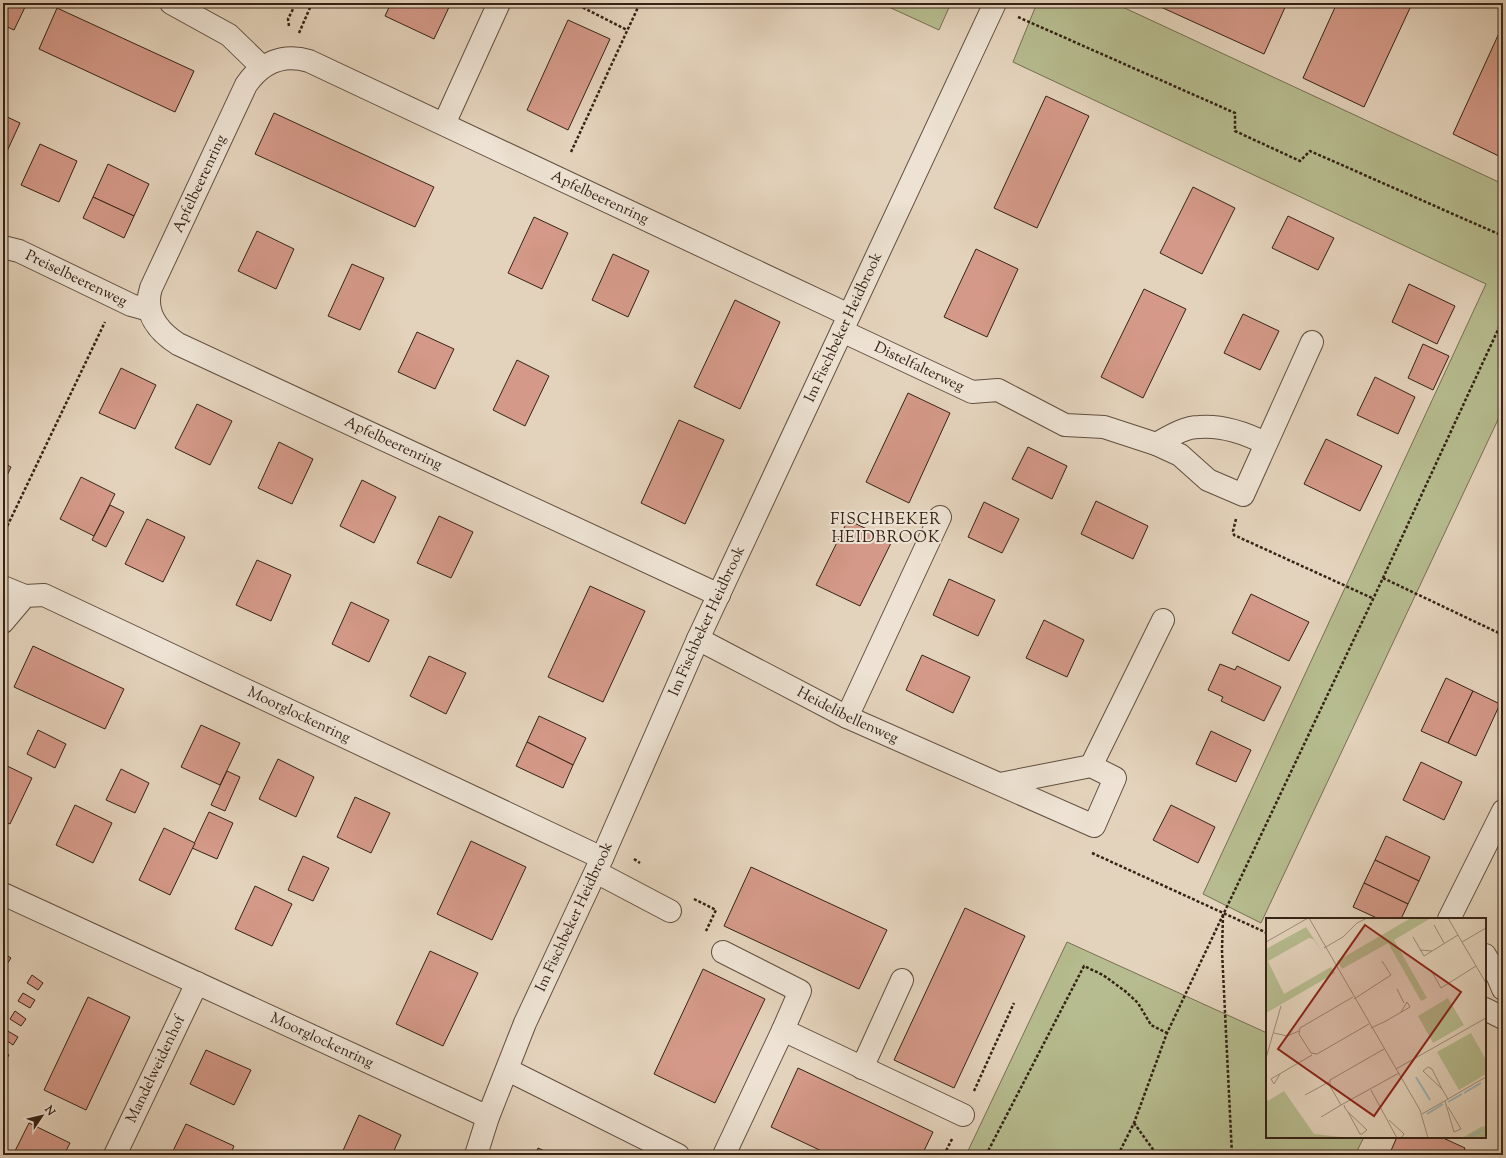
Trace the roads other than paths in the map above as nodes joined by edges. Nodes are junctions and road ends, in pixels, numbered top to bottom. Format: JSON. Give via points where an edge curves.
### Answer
{"nodes":[{"id":1,"x":170,"y":3,"type":"edge"},
{"id":2,"x":499,"y":3,"type":"edge"},
{"id":3,"x":1004,"y":9,"type":"edge"},
{"id":4,"x":262,"y":67,"type":"junction"},
{"id":5,"x":444,"y":124,"type":"junction"},
{"id":6,"x":3,"y":247,"type":"edge"},
{"id":7,"x":149,"y":310,"type":"junction"},
{"id":8,"x":845,"y":323,"type":"junction"},
{"id":9,"x":1312,"y":342,"type":"dead end"},
{"id":10,"x":1265,"y":443,"type":"junction"},
{"id":11,"x":1156,"y":444,"type":"junction"},
{"id":12,"x":940,"y":517,"type":"dead end"},
{"id":13,"x":3,"y":587,"type":"edge"},
{"id":14,"x":24,"y":596,"type":"junction"},
{"id":15,"x":718,"y":596,"type":"junction"},
{"id":16,"x":1163,"y":620,"type":"dead end"},
{"id":17,"x":3,"y":622,"type":"edge"},
{"id":18,"x":698,"y":639,"type":"junction"},
{"id":19,"x":847,"y":717,"type":"junction"},
{"id":20,"x":1091,"y":766,"type":"junction"},
{"id":21,"x":1000,"y":784,"type":"junction"},
{"id":22,"x":1503,"y":811,"type":"edge"},
{"id":23,"x":599,"y":865,"type":"junction"},
{"id":24,"x":3,"y":894,"type":"edge"},
{"id":25,"x":670,"y":911,"type":"dead end"},
{"id":26,"x":1450,"y":918,"type":"edge"},
{"id":27,"x":723,"y":952,"type":"dead end"},
{"id":28,"x":1486,"y":957,"type":"edge"},
{"id":29,"x":902,"y":980,"type":"dead end"},
{"id":30,"x":197,"y":983,"type":"junction"},
{"id":31,"x":1503,"y":990,"type":"edge"},
{"id":32,"x":1486,"y":1010,"type":"edge"},
{"id":33,"x":1503,"y":1018,"type":"edge"},
{"id":34,"x":783,"y":1030,"type":"junction"},
{"id":35,"x":862,"y":1068,"type":"junction"},
{"id":36,"x":508,"y":1070,"type":"junction"},
{"id":37,"x":963,"y":1115,"type":"road end"},
{"id":38,"x":488,"y":1117,"type":"junction"},
{"id":39,"x":115,"y":1155,"type":"edge"},
{"id":40,"x":476,"y":1155,"type":"edge"},
{"id":41,"x":678,"y":1155,"type":"edge"},
{"id":42,"x":724,"y":1155,"type":"edge"}],
"edges":[{"from":1,"to":4,"type":"street","via":[[229,35]]},
{"from":2,"to":5,"type":"street"},
{"from":3,"to":8,"type":"street","name":"Im Fischbeker Heidbrook"},
{"from":4,"to":5,"type":"street","name":"Apfelbeerenring","via":[[277,60],[294,57],[309,61]]},
{"from":4,"to":7,"type":"street","name":"Apfelbeerenring","via":[[246,85],[157,274],[149,294]]},
{"from":5,"to":8,"type":"street","name":"Apfelbeerenring"},
{"from":6,"to":7,"type":"street","name":"Preiselbeerenweg"},
{"from":7,"to":15,"type":"street","name":"Apfelbeerenring","via":[[166,336],[178,344]]},
{"from":8,"to":11,"type":"street","name":"Distelfalterweg","via":[[972,392],[998,390],[1065,425],[1104,427]]},
{"from":8,"to":15,"type":"street","name":"Im Fischbeker Heidbrook"},
{"from":9,"to":10,"type":"street"},
{"from":10,"to":11,"type":"street","via":[[1245,434],[1199,426]]},
{"from":10,"to":11,"type":"street","name":"Distelfalterweg","via":[[1243,495],[1208,480],[1180,455]]},
{"from":12,"to":19,"type":"street"},
{"from":13,"to":14,"type":"street"},
{"from":14,"to":17,"type":"street"},
{"from":14,"to":23,"type":"street","name":"Moorglockenring","via":[[44,595]]},
{"from":15,"to":18,"type":"street","name":"Im Fischbeker Heidbrook"},
{"from":16,"to":20,"type":"street"},
{"from":18,"to":19,"type":"street","name":"Heidelibellenweg"},
{"from":18,"to":23,"type":"street","name":"Im Fischbeker Heidbrook"},
{"from":19,"to":21,"type":"street","name":"Heidelibellenweg"},
{"from":20,"to":21,"type":"street"},
{"from":20,"to":21,"type":"street","name":"Heidelibellenweg","via":[[1115,778],[1094,826]]},
{"from":22,"to":26,"type":"street"},
{"from":23,"to":25,"type":"street","name":"Moorglockenring"},
{"from":23,"to":36,"type":"street","name":"Im Fischbeker Heidbrook","via":[[525,1023]]},
{"from":24,"to":30,"type":"street","name":"Moorglockenring"},
{"from":27,"to":34,"type":"street","via":[[800,991]]},
{"from":28,"to":31,"type":"street"},
{"from":29,"to":35,"type":"street"},
{"from":30,"to":38,"type":"street","name":"Moorglockenring"},
{"from":30,"to":39,"type":"street","name":"Mandelweidenhof"},
{"from":32,"to":33,"type":"street"},
{"from":34,"to":35,"type":"street"},
{"from":34,"to":42,"type":"street"},
{"from":35,"to":37,"type":"street"},
{"from":36,"to":38,"type":"street","name":"Im Fischbeker Heidbrook"},
{"from":36,"to":41,"type":"street"},
{"from":38,"to":40,"type":"street","name":"Im Fischbeker Heidbrook"}]}
